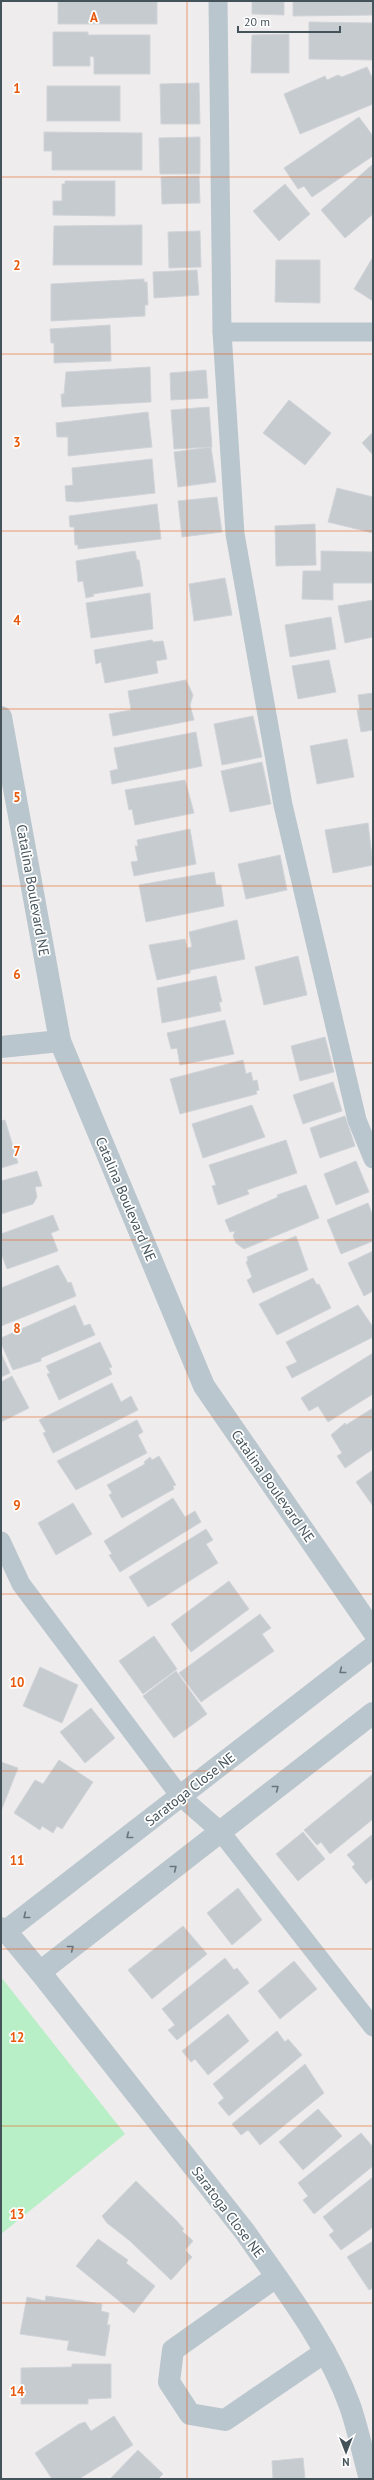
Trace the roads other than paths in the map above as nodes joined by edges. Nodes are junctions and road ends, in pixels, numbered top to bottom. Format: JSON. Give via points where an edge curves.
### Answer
{"nodes":[{"id":1,"x":218,"y":1,"type":"edge"},
{"id":2,"x":222,"y":332,"type":"junction"},
{"id":3,"x":373,"y":332,"type":"edge"},
{"id":4,"x":1,"y":717,"type":"edge"},
{"id":5,"x":60,"y":1040,"type":"junction"},
{"id":6,"x":1,"y":1048,"type":"edge"},
{"id":7,"x":373,"y":1159,"type":"edge"},
{"id":8,"x":1,"y":1541,"type":"edge"},
{"id":9,"x":373,"y":1631,"type":"edge"},
{"id":10,"x":373,"y":1647,"type":"edge"},
{"id":11,"x":373,"y":1713,"type":"edge"},
{"id":12,"x":180,"y":1796,"type":"junction"},
{"id":13,"x":220,"y":1832,"type":"junction"},
{"id":14,"x":4,"y":1930,"type":"edge"},
{"id":15,"x":40,"y":1972,"type":"junction"},
{"id":16,"x":373,"y":2027,"type":"edge"},
{"id":17,"x":276,"y":2277,"type":"junction"},
{"id":18,"x":326,"y":2352,"type":"junction"},
{"id":19,"x":370,"y":2479,"type":"edge"}],
"edges":[{"from":1,"to":2,"type":"lane"},
{"from":2,"to":3,"type":"lane"},
{"from":2,"to":7,"type":"lane","via":[[236,534],[283,805],[357,1120]]},
{"from":4,"to":5,"type":"street","name":"Catalina Boulevard NE"},
{"from":5,"to":6,"type":"street"},
{"from":5,"to":9,"type":"street","name":"Catalina Boulevard NE","via":[[204,1386]]},
{"from":8,"to":12,"type":"lane","via":[[21,1584]]},
{"from":10,"to":12,"type":"street","name":"Saratoga Close NE","one_way":true},
{"from":13,"to":11,"type":"street","one_way":true},
{"from":12,"to":13,"type":"lane"},
{"from":12,"to":14,"type":"street","name":"Saratoga Close NE","one_way":true},
{"from":15,"to":13,"type":"street","one_way":true},
{"from":13,"to":16,"type":"lane"},
{"from":14,"to":15,"type":"street","name":"Saratoga Close NE"},
{"from":15,"to":17,"type":"street","name":"Saratoga Close NE","via":[[245,2232]]},
{"from":17,"to":18,"type":"street","name":"Saratoga Close NE"},
{"from":17,"to":18,"type":"street","via":[[173,2350],[169,2382],[190,2414],[225,2420]]},
{"from":18,"to":19,"type":"street","name":"Saratoga Close NE","via":[[350,2405]]}]}
